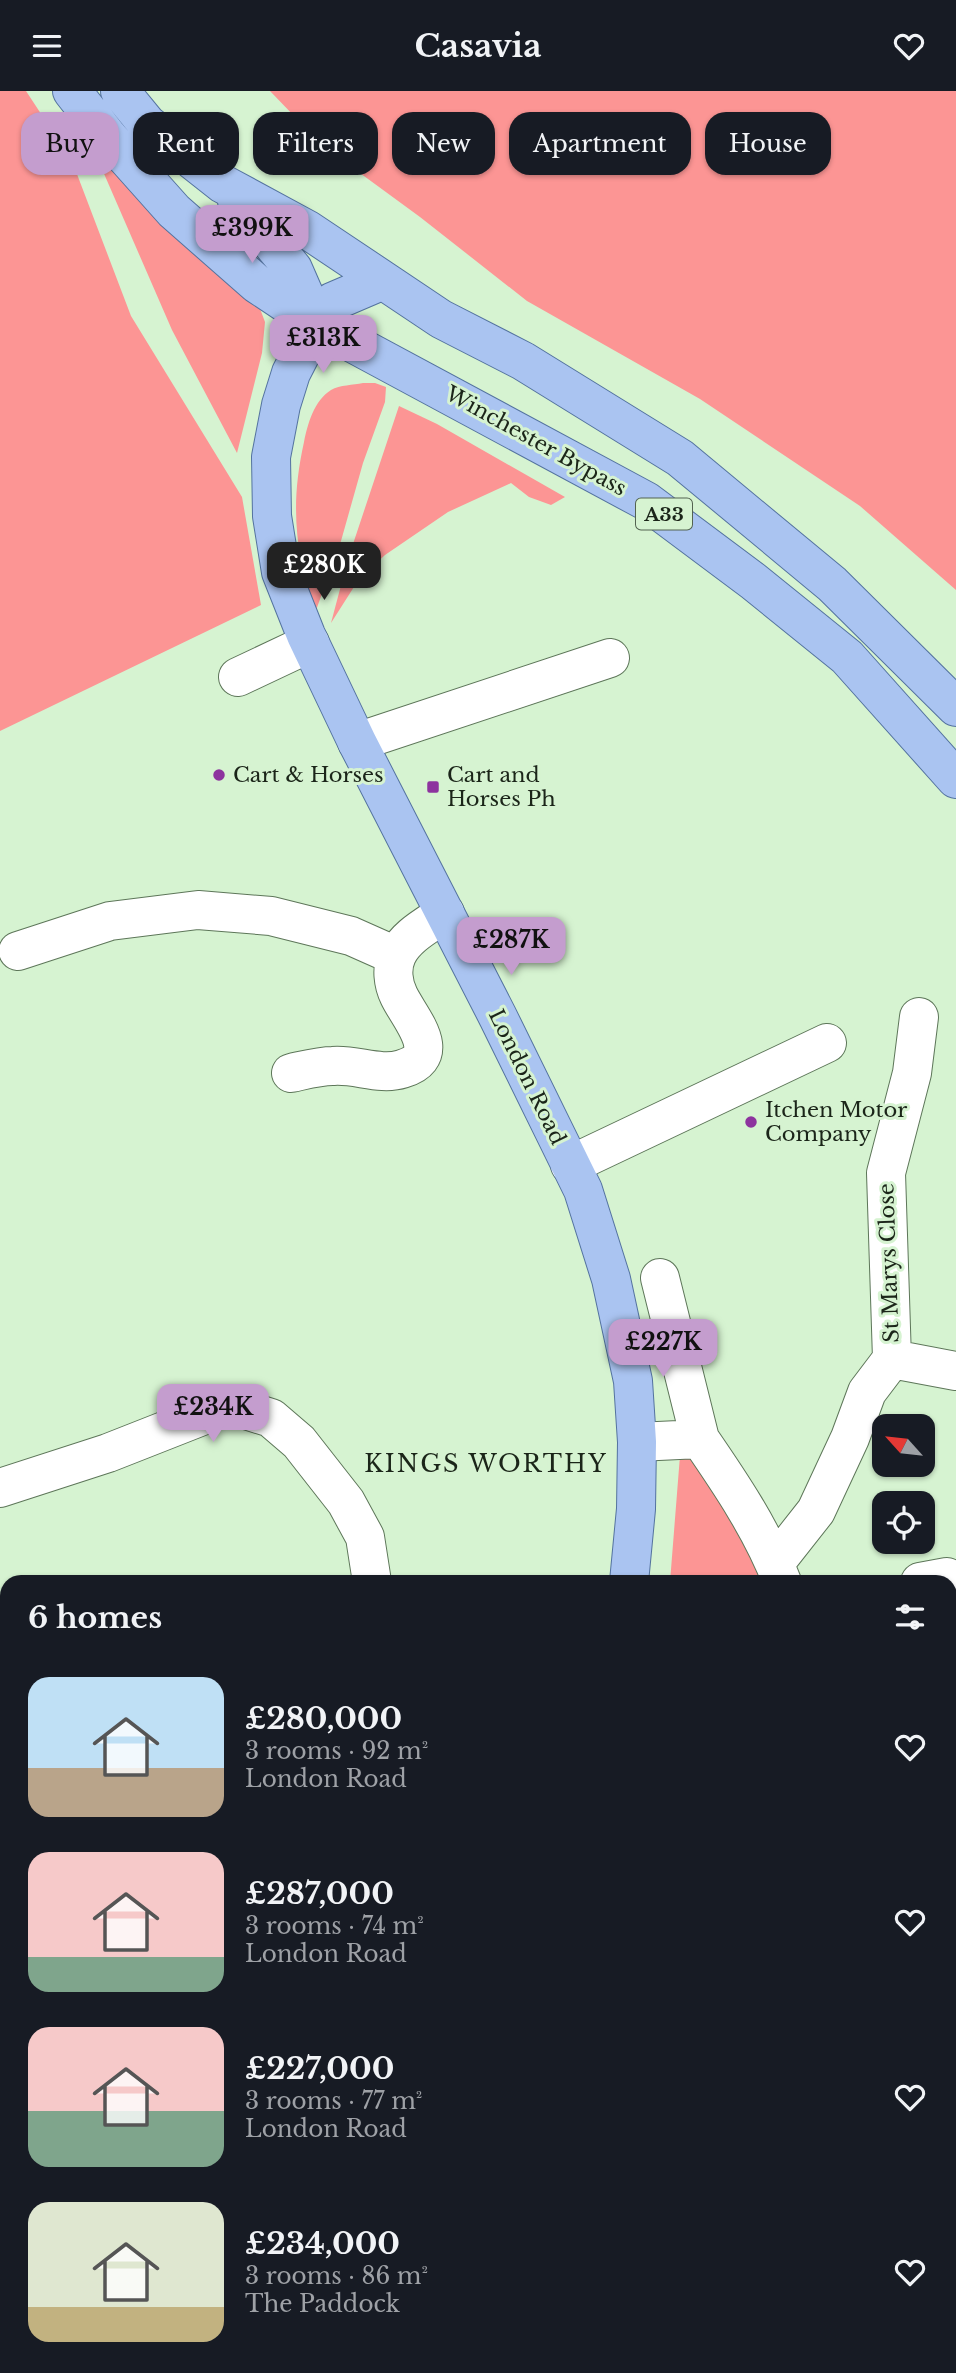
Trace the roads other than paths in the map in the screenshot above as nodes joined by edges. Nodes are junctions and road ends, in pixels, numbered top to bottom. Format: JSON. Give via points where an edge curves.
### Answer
{"nodes":[{"id":1,"x":72,"y":91,"type":"edge"},
{"id":2,"x":120,"y":91,"type":"edge"},
{"id":3,"x":223,"y":184,"type":"junction"},
{"id":4,"x":381,"y":281,"type":"junction"},
{"id":5,"x":317,"y":324,"type":"junction"},
{"id":6,"x":310,"y":643,"type":"junction"},
{"id":7,"x":611,"y":658,"type":"dead end"},
{"id":8,"x":238,"y":677,"type":"dead end"},
{"id":9,"x":956,"y":708,"type":"edge"},
{"id":10,"x":357,"y":742,"type":"junction"},
{"id":11,"x":956,"y":779,"type":"edge"},
{"id":12,"x":445,"y":913,"type":"junction"},
{"id":13,"x":18,"y":951,"type":"dead end"},
{"id":14,"x":396,"y":956,"type":"junction"},
{"id":15,"x":919,"y":1017,"type":"dead end"},
{"id":16,"x":827,"y":1043,"type":"dead end"},
{"id":17,"x":291,"y":1073,"type":"dead end"},
{"id":18,"x":570,"y":1165,"type":"junction"},
{"id":19,"x":660,"y":1278,"type":"dead end"},
{"id":20,"x":892,"y":1359,"type":"junction"},
{"id":21,"x":956,"y":1370,"type":"edge"},
{"id":22,"x":700,"y":1439,"type":"junction"},
{"id":23,"x":637,"y":1442,"type":"junction"},
{"id":24,"x":0,"y":1488,"type":"edge"},
{"id":25,"x":778,"y":1573,"type":"edge"},
{"id":26,"x":371,"y":1575,"type":"edge"},
{"id":27,"x":630,"y":1575,"type":"edge"}],
"edges":[{"from":1,"to":5,"type":"main road","number":"A33","via":[[174,211],[257,284]]},
{"from":2,"to":3,"type":"main road","number":"A33","via":[[147,124]]},
{"from":3,"to":4,"type":"main road","number":"A33","via":[[308,230]]},
{"from":3,"to":5,"type":"main road","via":[[293,269]]},
{"from":4,"to":5,"type":"main road","name":"London Road","via":[[331,302]]},
{"from":4,"to":9,"type":"main road","number":"A33","via":[[680,458],[832,584]]},
{"from":5,"to":6,"type":"main road","name":"London Road","via":[[291,373],[271,457],[272,516],[281,572]]},
{"from":5,"to":11,"type":"main road","name":"Winchester Bypass","number":"A33","via":[[646,501],[847,657]]},
{"from":6,"to":8,"type":"street"},
{"from":6,"to":10,"type":"main road","name":"London Road"},
{"from":7,"to":10,"type":"street"},
{"from":10,"to":12,"type":"main road","name":"London Road"},
{"from":12,"to":14,"type":"street","via":[[416,932]]},
{"from":12,"to":18,"type":"main road","name":"London Road"},
{"from":13,"to":14,"type":"street","via":[[110,921],[198,910],[271,916],[351,936]]},
{"from":14,"to":17,"type":"street","via":[[392,975],[398,995],[420,1030],[423,1044],[415,1065],[398,1070],[334,1065]]},
{"from":15,"to":20,"type":"street","name":"St Marys Close","via":[[912,1073],[886,1173]]},
{"from":16,"to":18,"type":"street"},
{"from":18,"to":23,"type":"main road","name":"London Road","via":[[583,1190],[611,1279],[633,1381]]},
{"from":19,"to":22,"type":"street"},
{"from":20,"to":21,"type":"street"},
{"from":20,"to":25,"type":"street","name":"St Marys Close","via":[[867,1392],[816,1511]]},
{"from":22,"to":23,"type":"street"},
{"from":22,"to":25,"type":"street","name":"St Marys Close","via":[[737,1493]]},
{"from":23,"to":27,"type":"main road","name":"London Road"},
{"from":24,"to":26,"type":"street","via":[[108,1453],[230,1405],[271,1418],[299,1442],[346,1502],[365,1537]]}]}
